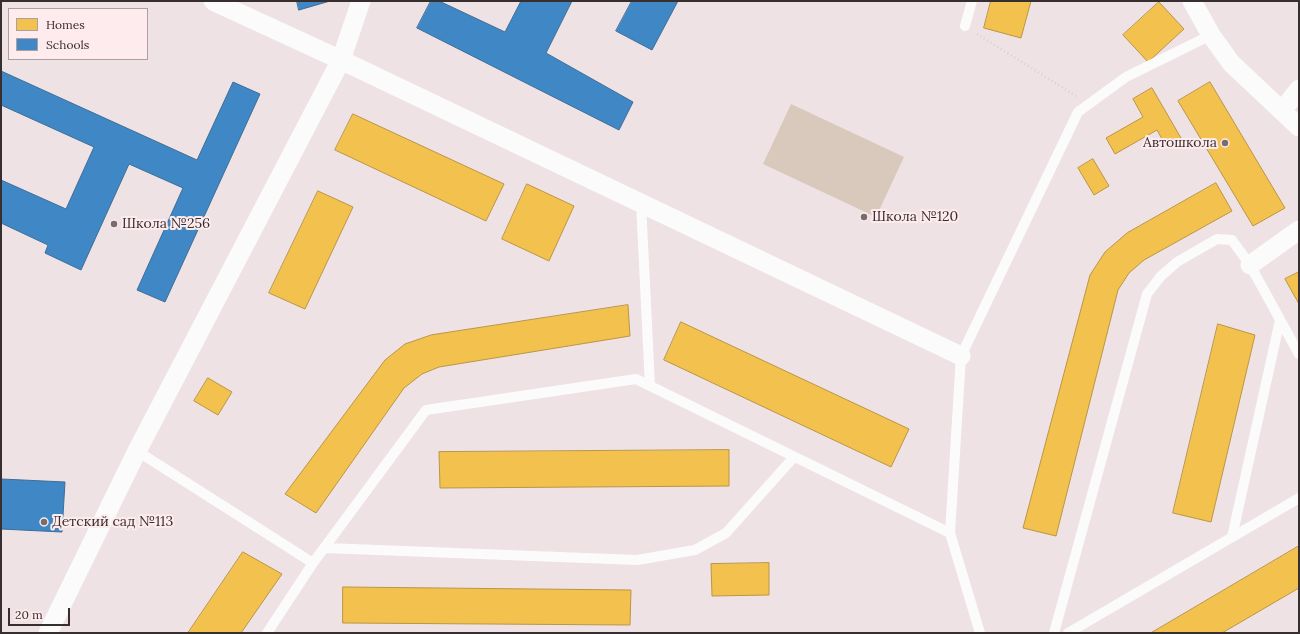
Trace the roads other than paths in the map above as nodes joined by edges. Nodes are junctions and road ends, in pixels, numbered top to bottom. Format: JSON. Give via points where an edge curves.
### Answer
{"nodes":[{"id":1,"x":213,"y":1,"type":"edge"},
{"id":2,"x":361,"y":1,"type":"edge"},
{"id":3,"x":972,"y":1,"type":"edge"},
{"id":4,"x":1192,"y":1,"type":"edge"},
{"id":5,"x":965,"y":26,"type":"road end"},
{"id":6,"x":1211,"y":35,"type":"junction"},
{"id":7,"x":341,"y":60,"type":"junction"},
{"id":8,"x":1299,"y":89,"type":"edge"},
{"id":9,"x":1282,"y":111,"type":"junction"},
{"id":10,"x":1299,"y":127,"type":"edge"},
{"id":11,"x":641,"y":203,"type":"junction"},
{"id":12,"x":1299,"y":230,"type":"edge"},
{"id":13,"x":1250,"y":265,"type":"junction"},
{"id":14,"x":1280,"y":320,"type":"junction"},
{"id":15,"x":1299,"y":354,"type":"edge"},
{"id":16,"x":961,"y":356,"type":"junction"},
{"id":17,"x":650,"y":386,"type":"junction"},
{"id":18,"x":137,"y":451,"type":"junction"},
{"id":19,"x":794,"y":457,"type":"junction"},
{"id":20,"x":1299,"y":498,"type":"edge"},
{"id":21,"x":950,"y":533,"type":"junction"},
{"id":22,"x":1232,"y":538,"type":"junction"},
{"id":23,"x":325,"y":548,"type":"junction"},
{"id":24,"x":313,"y":563,"type":"junction"},
{"id":25,"x":48,"y":633,"type":"edge"},
{"id":26,"x":267,"y":633,"type":"edge"},
{"id":27,"x":980,"y":633,"type":"edge"},
{"id":28,"x":1054,"y":633,"type":"edge"},
{"id":29,"x":1068,"y":633,"type":"edge"}],
"edges":[{"from":1,"to":7,"type":"street"},
{"from":2,"to":7,"type":"street"},
{"from":3,"to":5,"type":"lane"},
{"from":4,"to":6,"type":"street"},
{"from":6,"to":9,"type":"street","via":[[1231,63]]},
{"from":6,"to":16,"type":"lane","via":[[1126,77],[1078,112]]},
{"from":7,"to":11,"type":"street"},
{"from":7,"to":18,"type":"street"},
{"from":8,"to":9,"type":"street"},
{"from":9,"to":10,"type":"street"},
{"from":11,"to":16,"type":"street"},
{"from":11,"to":17,"type":"lane"},
{"from":12,"to":13,"type":"street"},
{"from":13,"to":14,"type":"lane"},
{"from":13,"to":28,"type":"lane","via":[[1232,240],[1217,239],[1177,262],[1161,276],[1148,294]]},
{"from":14,"to":15,"type":"lane"},
{"from":14,"to":22,"type":"lane"},
{"from":16,"to":21,"type":"lane"},
{"from":17,"to":19,"type":"lane"},
{"from":17,"to":23,"type":"lane","via":[[636,379],[426,410]]},
{"from":18,"to":24,"type":"lane"},
{"from":18,"to":25,"type":"street"},
{"from":19,"to":21,"type":"lane"},
{"from":19,"to":23,"type":"lane","via":[[726,533],[695,550],[637,560]]},
{"from":20,"to":22,"type":"lane"},
{"from":21,"to":27,"type":"lane"},
{"from":22,"to":29,"type":"lane"},
{"from":23,"to":24,"type":"lane"},
{"from":24,"to":26,"type":"lane"}]}
